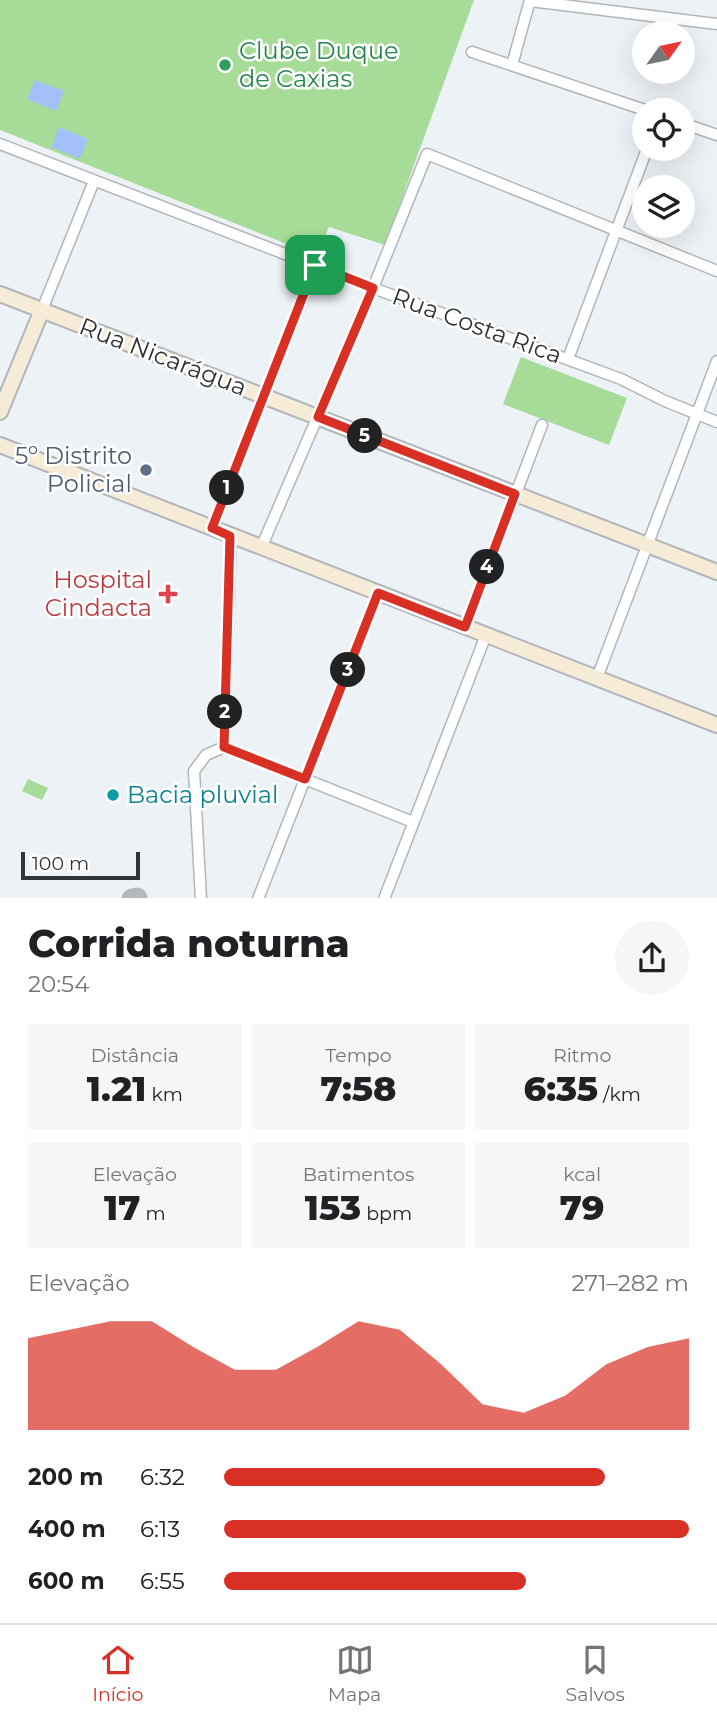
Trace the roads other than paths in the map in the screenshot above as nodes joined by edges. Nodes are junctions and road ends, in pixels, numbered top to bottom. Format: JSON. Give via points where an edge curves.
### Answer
{"nodes":[{"id":1,"x":530,"y":1,"type":"edge"},
{"id":2,"x":717,"y":24,"type":"edge"},
{"id":3,"x":472,"y":52,"type":"dead end"},
{"id":4,"x":512,"y":65,"type":"junction"},
{"id":5,"x":632,"y":106,"type":"edge"},
{"id":6,"x":695,"y":127,"type":"edge"},
{"id":7,"x":717,"y":135,"type":"edge"},
{"id":8,"x":0,"y":144,"type":"edge"},
{"id":9,"x":642,"y":161,"type":"edge"},
{"id":10,"x":94,"y":181,"type":"junction"},
{"id":11,"x":616,"y":231,"type":"junction"},
{"id":12,"x":315,"y":265,"type":"junction"},
{"id":13,"x":717,"y":271,"type":"edge"},
{"id":14,"x":373,"y":288,"type":"junction"},
{"id":15,"x":0,"y":294,"type":"edge"},
{"id":16,"x":41,"y":310,"type":"junction"},
{"id":17,"x":568,"y":359,"type":"junction"},
{"id":18,"x":717,"y":361,"type":"edge"},
{"id":19,"x":264,"y":396,"type":"junction"},
{"id":20,"x":0,"y":412,"type":"edge"},
{"id":21,"x":697,"y":414,"type":"junction"},
{"id":22,"x":318,"y":417,"type":"junction"},
{"id":23,"x":717,"y":422,"type":"edge"},
{"id":24,"x":542,"y":425,"type":"dead end"},
{"id":25,"x":1,"y":445,"type":"edge"},
{"id":26,"x":515,"y":494,"type":"junction"},
{"id":27,"x":212,"y":528,"type":"junction"},
{"id":28,"x":230,"y":536,"type":"junction"},
{"id":29,"x":647,"y":545,"type":"junction"},
{"id":30,"x":261,"y":548,"type":"junction"},
{"id":31,"x":717,"y":572,"type":"edge"},
{"id":32,"x":378,"y":593,"type":"junction"},
{"id":33,"x":465,"y":627,"type":"junction"},
{"id":34,"x":486,"y":635,"type":"junction"},
{"id":35,"x":597,"y":678,"type":"junction"},
{"id":36,"x":717,"y":725,"type":"edge"},
{"id":37,"x":224,"y":747,"type":"junction"},
{"id":38,"x":305,"y":779,"type":"junction"},
{"id":39,"x":414,"y":822,"type":"junction"},
{"id":40,"x":201,"y":898,"type":"edge"},
{"id":41,"x":258,"y":898,"type":"edge"},
{"id":42,"x":384,"y":898,"type":"edge"}],
"edges":[{"from":1,"to":2,"type":"street"},
{"from":1,"to":4,"type":"street"},
{"from":3,"to":4,"type":"street"},
{"from":4,"to":5,"type":"street"},
{"from":6,"to":7,"type":"street"},
{"from":8,"to":10,"type":"street","name":"Rua Costa Rica"},
{"from":9,"to":11,"type":"street"},
{"from":10,"to":12,"type":"street","name":"Rua Costa Rica"},
{"from":10,"to":16,"type":"street"},
{"from":11,"to":13,"type":"street"},
{"from":11,"to":14,"type":"street","via":[[427,154]]},
{"from":11,"to":17,"type":"street"},
{"from":12,"to":14,"type":"street","name":"Rua Costa Rica"},
{"from":12,"to":19,"type":"street"},
{"from":14,"to":17,"type":"street","name":"Rua Costa Rica"},
{"from":14,"to":22,"type":"street"},
{"from":15,"to":16,"type":"main road","name":"Rua Nicarágua"},
{"from":16,"to":19,"type":"main road","name":"Rua Nicarágua"},
{"from":16,"to":20,"type":"main road"},
{"from":17,"to":21,"type":"street","name":"Rua Costa Rica"},
{"from":18,"to":21,"type":"street"},
{"from":19,"to":22,"type":"main road","name":"Rua Nicarágua"},
{"from":19,"to":27,"type":"street"},
{"from":21,"to":23,"type":"street","name":"Rua Costa Rica"},
{"from":21,"to":29,"type":"street"},
{"from":22,"to":26,"type":"main road","name":"Rua Nicarágua"},
{"from":22,"to":30,"type":"street"},
{"from":24,"to":26,"type":"street"},
{"from":25,"to":27,"type":"main road"},
{"from":26,"to":29,"type":"main road","name":"Rua Nicarágua"},
{"from":26,"to":33,"type":"street"},
{"from":27,"to":28,"type":"main road"},
{"from":28,"to":30,"type":"main road"},
{"from":28,"to":37,"type":"street"},
{"from":29,"to":31,"type":"main road","name":"Rua Nicarágua"},
{"from":29,"to":35,"type":"street"},
{"from":30,"to":32,"type":"main road"},
{"from":32,"to":33,"type":"main road"},
{"from":32,"to":38,"type":"street"},
{"from":33,"to":34,"type":"main road"},
{"from":34,"to":35,"type":"main road"},
{"from":34,"to":39,"type":"street"},
{"from":35,"to":36,"type":"main road"},
{"from":37,"to":38,"type":"street"},
{"from":37,"to":40,"type":"street","via":[[206,755],[194,771]]},
{"from":38,"to":39,"type":"street"},
{"from":38,"to":41,"type":"street"},
{"from":39,"to":42,"type":"street"}]}
